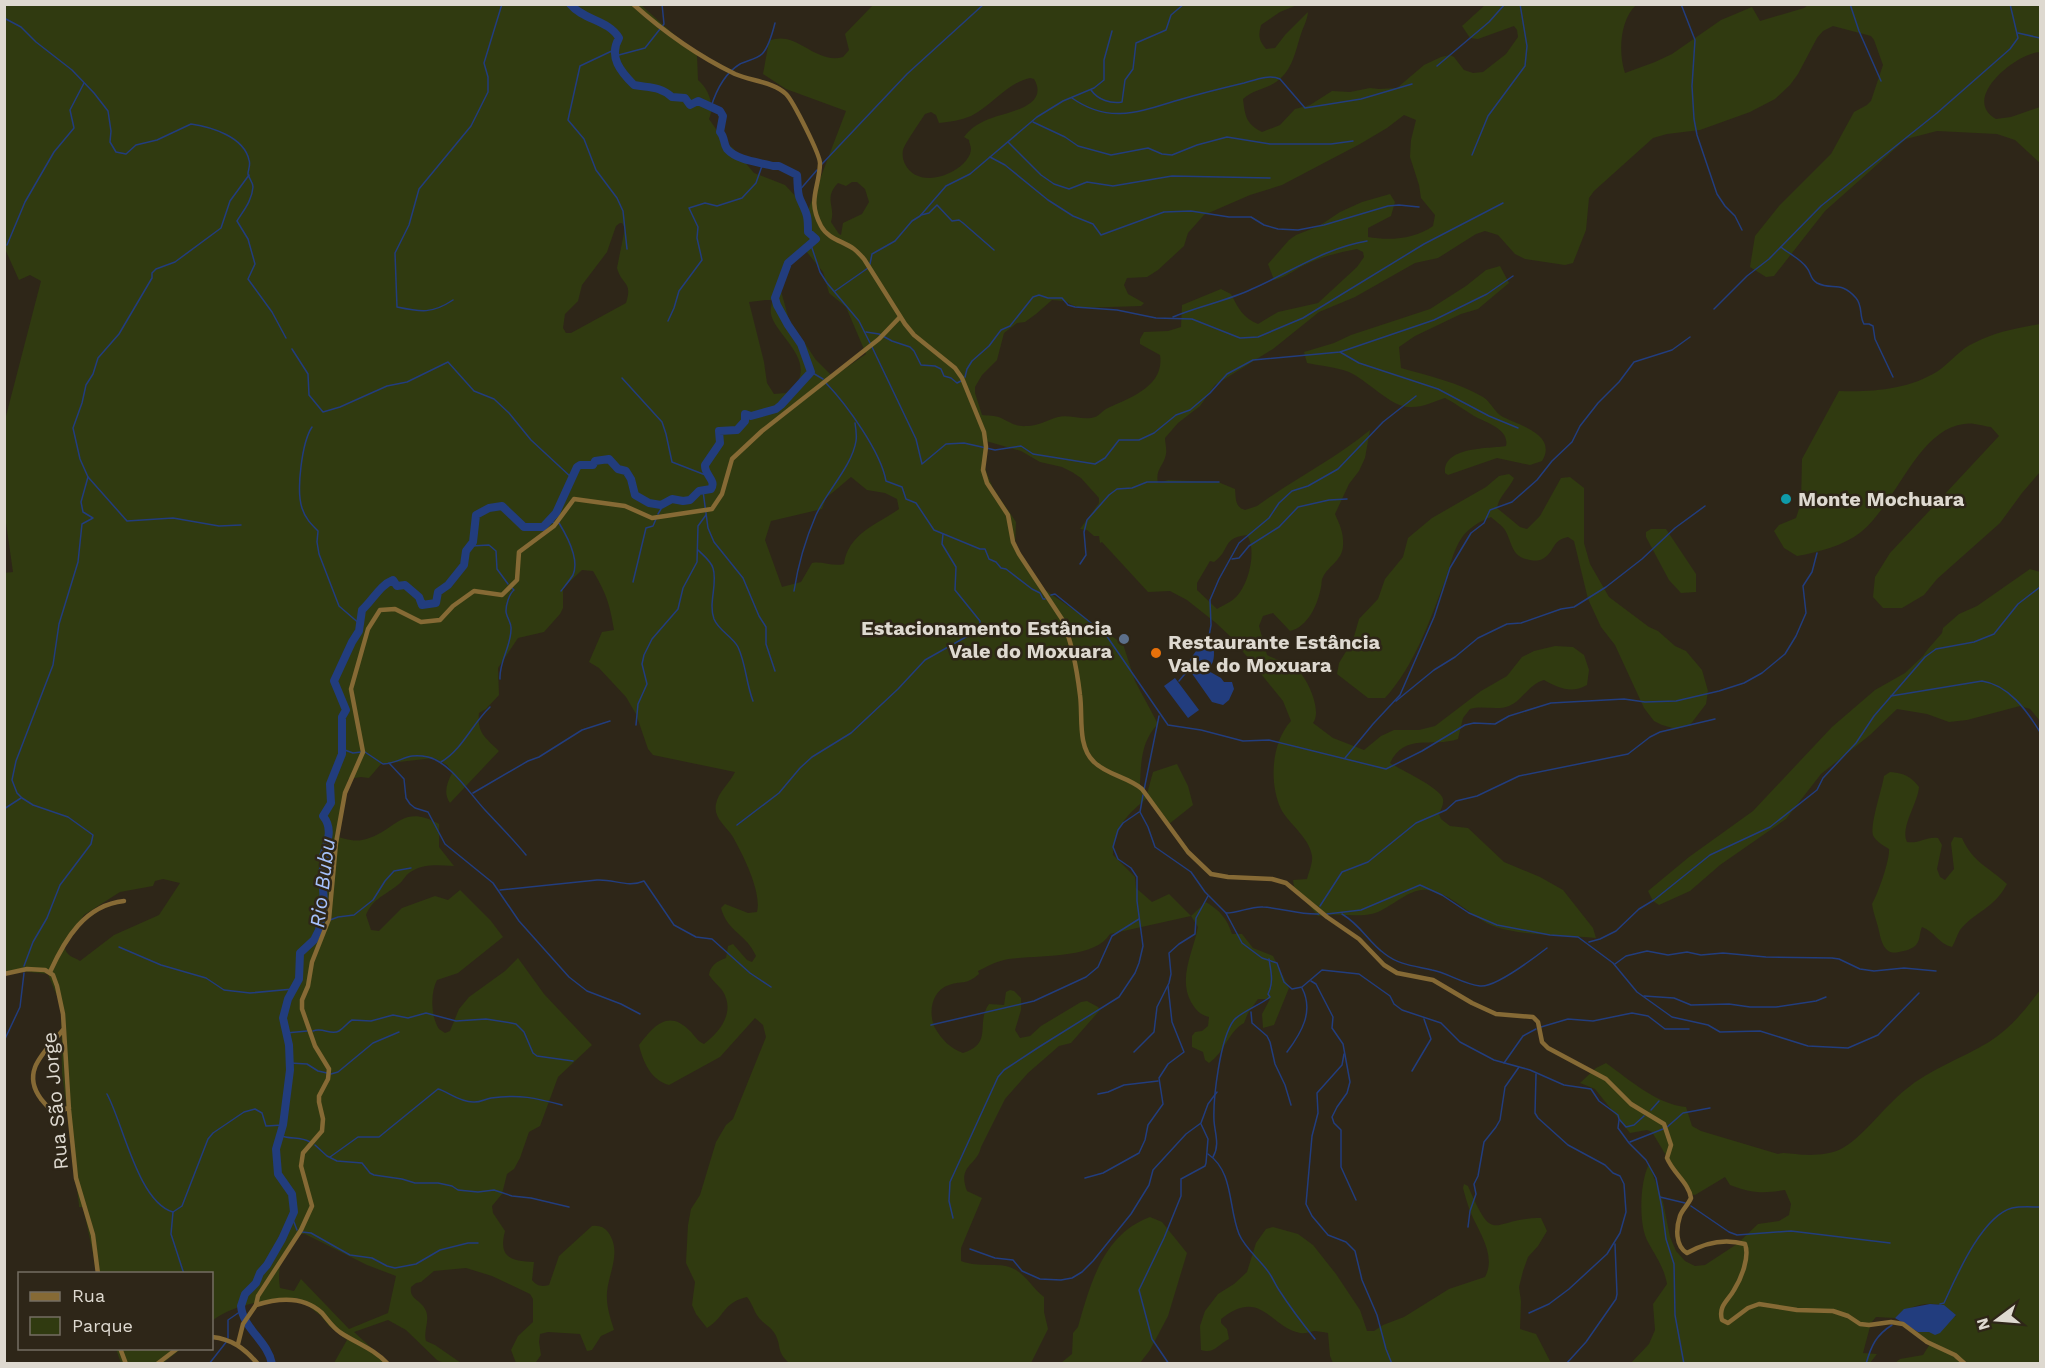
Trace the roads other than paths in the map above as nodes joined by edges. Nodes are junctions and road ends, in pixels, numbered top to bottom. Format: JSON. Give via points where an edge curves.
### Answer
{"nodes":[{"id":1,"x":633,"y":4,"type":"edge"},
{"id":2,"x":900,"y":317,"type":"junction"},
{"id":3,"x":124,"y":901,"type":"dead end"},
{"id":4,"x":50,"y":972,"type":"junction"},
{"id":5,"x":4,"y":974,"type":"edge"},
{"id":6,"x":63,"y":1030,"type":"junction"},
{"id":7,"x":69,"y":1108,"type":"junction"},
{"id":8,"x":98,"y":1272,"type":"edge"},
{"id":9,"x":256,"y":1305,"type":"junction"},
{"id":10,"x":213,"y":1336,"type":"edge"},
{"id":11,"x":238,"y":1344,"type":"junction"},
{"id":12,"x":175,"y":1350,"type":"edge"},
{"id":13,"x":157,"y":1364,"type":"edge"},
{"id":14,"x":258,"y":1364,"type":"edge"},
{"id":15,"x":388,"y":1364,"type":"edge"},
{"id":16,"x":1965,"y":1364,"type":"edge"}],
"edges":[{"from":1,"to":2,"type":"street","via":[[704,58],[738,75],[777,87],[787,95],[821,160],[813,202],[822,229],[855,250]]},
{"from":2,"to":9,"type":"street","via":[[879,339],[732,459],[722,494],[712,509],[652,518],[625,506],[574,499],[554,526],[519,552],[517,580],[502,595],[474,591],[440,620],[421,622],[395,609],[380,610],[368,629],[351,689],[363,752],[345,792],[329,919],[302,1000],[315,1046],[329,1069],[319,1096],[322,1131],[303,1153],[301,1166],[312,1206]]},
{"from":2,"to":16,"type":"street","via":[[914,335],[962,378],[984,432],[983,470],[987,483],[1008,515],[1019,554],[1067,631],[1080,696],[1085,749],[1092,761],[1142,789],[1188,852],[1211,874],[1286,883],[1397,973],[1433,980],[1497,1014],[1533,1017],[1548,1048],[1606,1079],[1631,1104],[1664,1124],[1671,1145],[1667,1158],[1690,1190],[1691,1198],[1680,1215],[1677,1241],[1681,1250],[1687,1253],[1714,1241],[1745,1244],[1748,1251],[1734,1291],[1720,1312],[1722,1320],[1728,1323],[1759,1304],[1833,1311],[1860,1324],[1904,1324]]},
{"from":3,"to":4,"type":"street","via":[[105,904],[88,915],[64,945]]},
{"from":4,"to":5,"type":"street","via":[[31,969]]},
{"from":4,"to":6,"type":"street","name":"Rua São Jorge","via":[[59,992]]},
{"from":6,"to":7,"type":"street","name":"Rua São Jorge"},
{"from":6,"to":7,"type":"street","via":[[34,1067],[31,1077],[48,1108],[54,1112]]},
{"from":7,"to":8,"type":"street","name":"Rua São Jorge","via":[[76,1178],[93,1235]]},
{"from":9,"to":11,"type":"street","via":[[243,1324]]},
{"from":9,"to":15,"type":"street","via":[[279,1300],[307,1303],[337,1330],[374,1351]]},
{"from":10,"to":11,"type":"street"},
{"from":11,"to":14,"type":"street"},
{"from":12,"to":13,"type":"street"}]}
